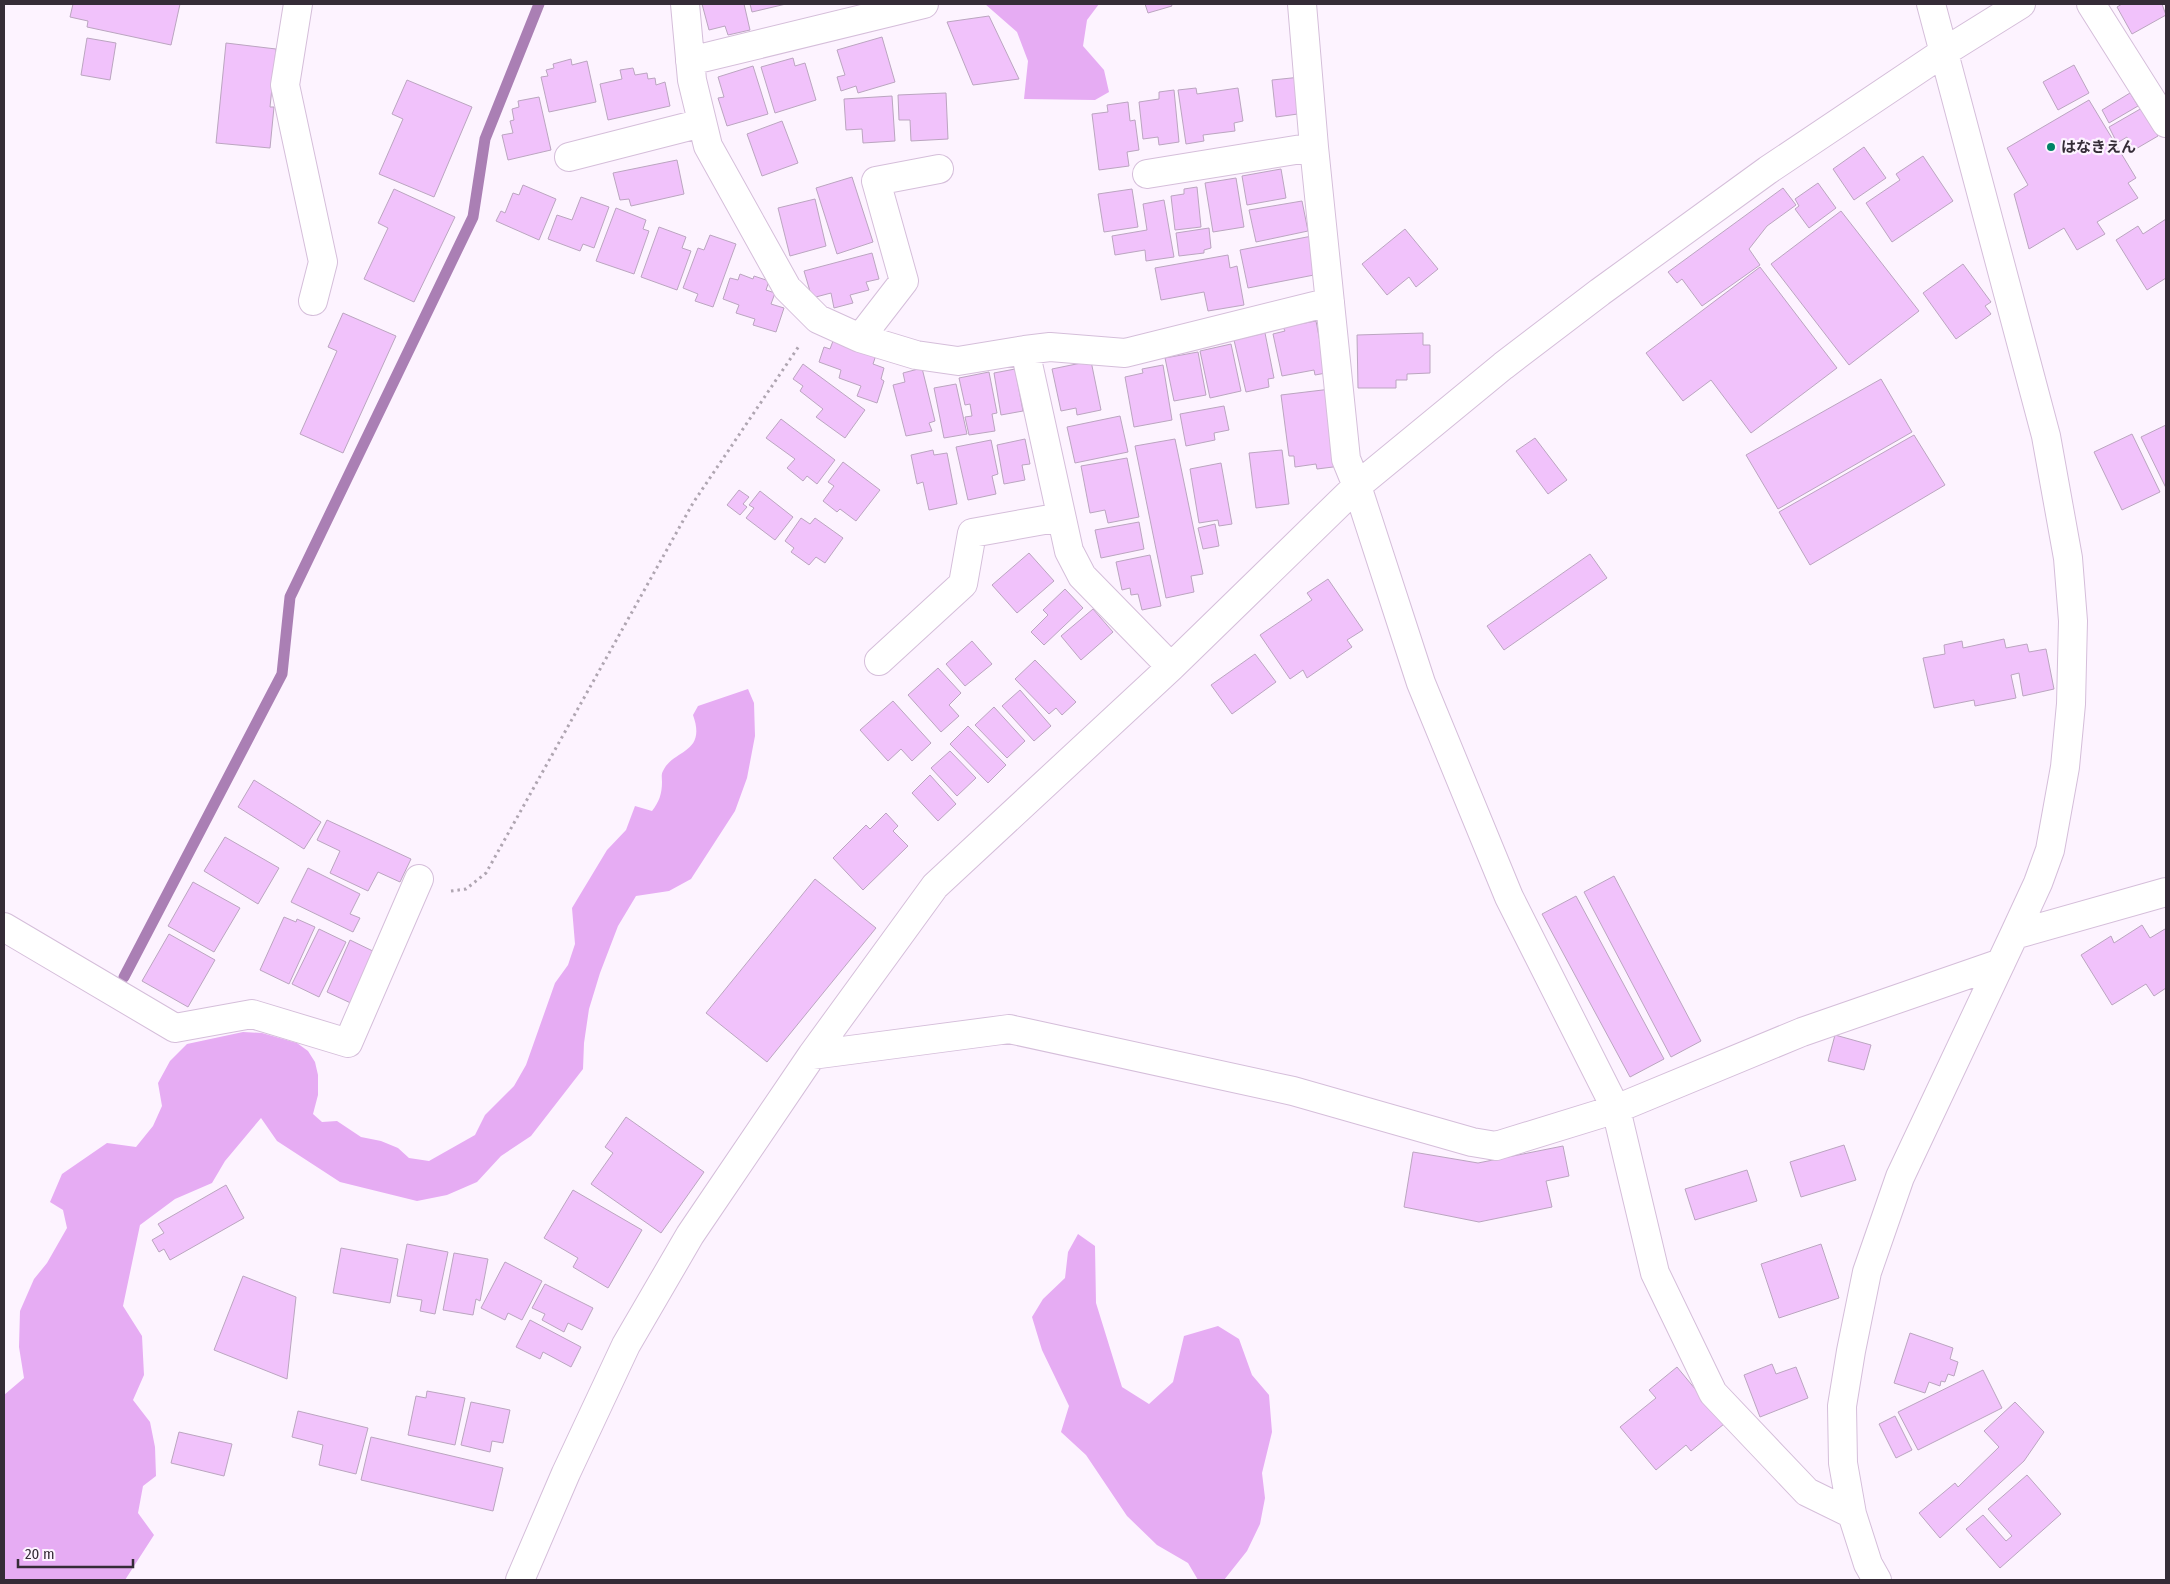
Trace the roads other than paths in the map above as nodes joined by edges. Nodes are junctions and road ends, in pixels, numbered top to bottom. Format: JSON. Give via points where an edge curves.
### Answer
{"nodes":[{"id":1,"x":298,"y":4,"type":"edge"},
{"id":2,"x":685,"y":4,"type":"edge"},
{"id":3,"x":924,"y":4,"type":"edge"},
{"id":4,"x":1302,"y":4,"type":"edge"},
{"id":5,"x":1930,"y":4,"type":"edge"},
{"id":6,"x":2021,"y":4,"type":"edge"},
{"id":7,"x":2091,"y":4,"type":"edge"},
{"id":8,"x":1944,"y":52,"type":"junction"},
{"id":9,"x":690,"y":61,"type":"junction"},
{"id":10,"x":702,"y":123,"type":"junction"},
{"id":11,"x":2166,"y":123,"type":"edge"},
{"id":12,"x":1314,"y":148,"type":"junction"},
{"id":13,"x":569,"y":157,"type":"dead end"},
{"id":14,"x":939,"y":169,"type":"dead end"},
{"id":15,"x":1147,"y":174,"type":"dead end"},
{"id":16,"x":313,"y":301,"type":"dead end"},
{"id":17,"x":1330,"y":302,"type":"junction"},
{"id":18,"x":860,"y":338,"type":"junction"},
{"id":19,"x":1025,"y":350,"type":"junction"},
{"id":20,"x":1357,"y":486,"type":"junction"},
{"id":21,"x":1061,"y":517,"type":"junction"},
{"id":22,"x":880,"y":661,"type":"dead end"},
{"id":23,"x":1171,"y":667,"type":"junction"},
{"id":24,"x":419,"y":879,"type":"road end"},
{"id":25,"x":2166,"y":892,"type":"edge"},
{"id":26,"x":4,"y":927,"type":"edge"},
{"id":27,"x":2014,"y":935,"type":"junction"},
{"id":28,"x":2001,"y":962,"type":"junction"},
{"id":29,"x":812,"y":1055,"type":"junction"},
{"id":30,"x":1616,"y":1109,"type":"junction"},
{"id":31,"x":1852,"y":1514,"type":"junction"},
{"id":32,"x":520,"y":1580,"type":"edge"},
{"id":33,"x":1878,"y":1580,"type":"edge"}],
"edges":[{"from":1,"to":16,"type":"street","via":[[285,85],[323,262]]},
{"from":2,"to":9,"type":"street"},
{"from":3,"to":9,"type":"street"},
{"from":4,"to":12,"type":"street"},
{"from":5,"to":8,"type":"street"},
{"from":6,"to":8,"type":"street"},
{"from":7,"to":11,"type":"street"},
{"from":8,"to":20,"type":"street","via":[[1768,170],[1600,292],[1503,366]]},
{"from":8,"to":27,"type":"street","via":[[2046,436],[2068,558],[2073,621],[2071,704],[2065,767],[2050,850]]},
{"from":9,"to":10,"type":"street"},
{"from":10,"to":13,"type":"street"},
{"from":10,"to":18,"type":"street","via":[[708,146],[787,288],[818,319]]},
{"from":12,"to":15,"type":"street"},
{"from":12,"to":17,"type":"street"},
{"from":14,"to":18,"type":"street","via":[[876,181],[904,281]]},
{"from":17,"to":19,"type":"street","via":[[1125,353],[1050,347]]},
{"from":17,"to":20,"type":"street","via":[[1346,459]]},
{"from":18,"to":19,"type":"street","via":[[958,362]]},
{"from":19,"to":21,"type":"street"},
{"from":20,"to":23,"type":"street"},
{"from":20,"to":30,"type":"street","via":[[1421,683],[1509,898]]},
{"from":21,"to":22,"type":"street","via":[[972,533],[963,584]]},
{"from":21,"to":23,"type":"street","via":[[1069,551],[1082,576]]},
{"from":23,"to":29,"type":"street","via":[[935,886]]},
{"from":24,"to":26,"type":"street","via":[[348,1043],[252,1014],[175,1028]]},
{"from":25,"to":27,"type":"street"},
{"from":27,"to":28,"type":"street"},
{"from":28,"to":30,"type":"street","via":[[1802,1032]]},
{"from":28,"to":31,"type":"street","via":[[1900,1177],[1867,1272],[1842,1406],[1843,1463]]},
{"from":29,"to":30,"type":"street","via":[[1009,1029],[1293,1091],[1496,1146]]},
{"from":29,"to":32,"type":"street","via":[[690,1235],[626,1344]]},
{"from":30,"to":31,"type":"street","via":[[1655,1273],[1713,1393],[1807,1492]]},
{"from":31,"to":33,"type":"street","via":[[1868,1564]]}]}
